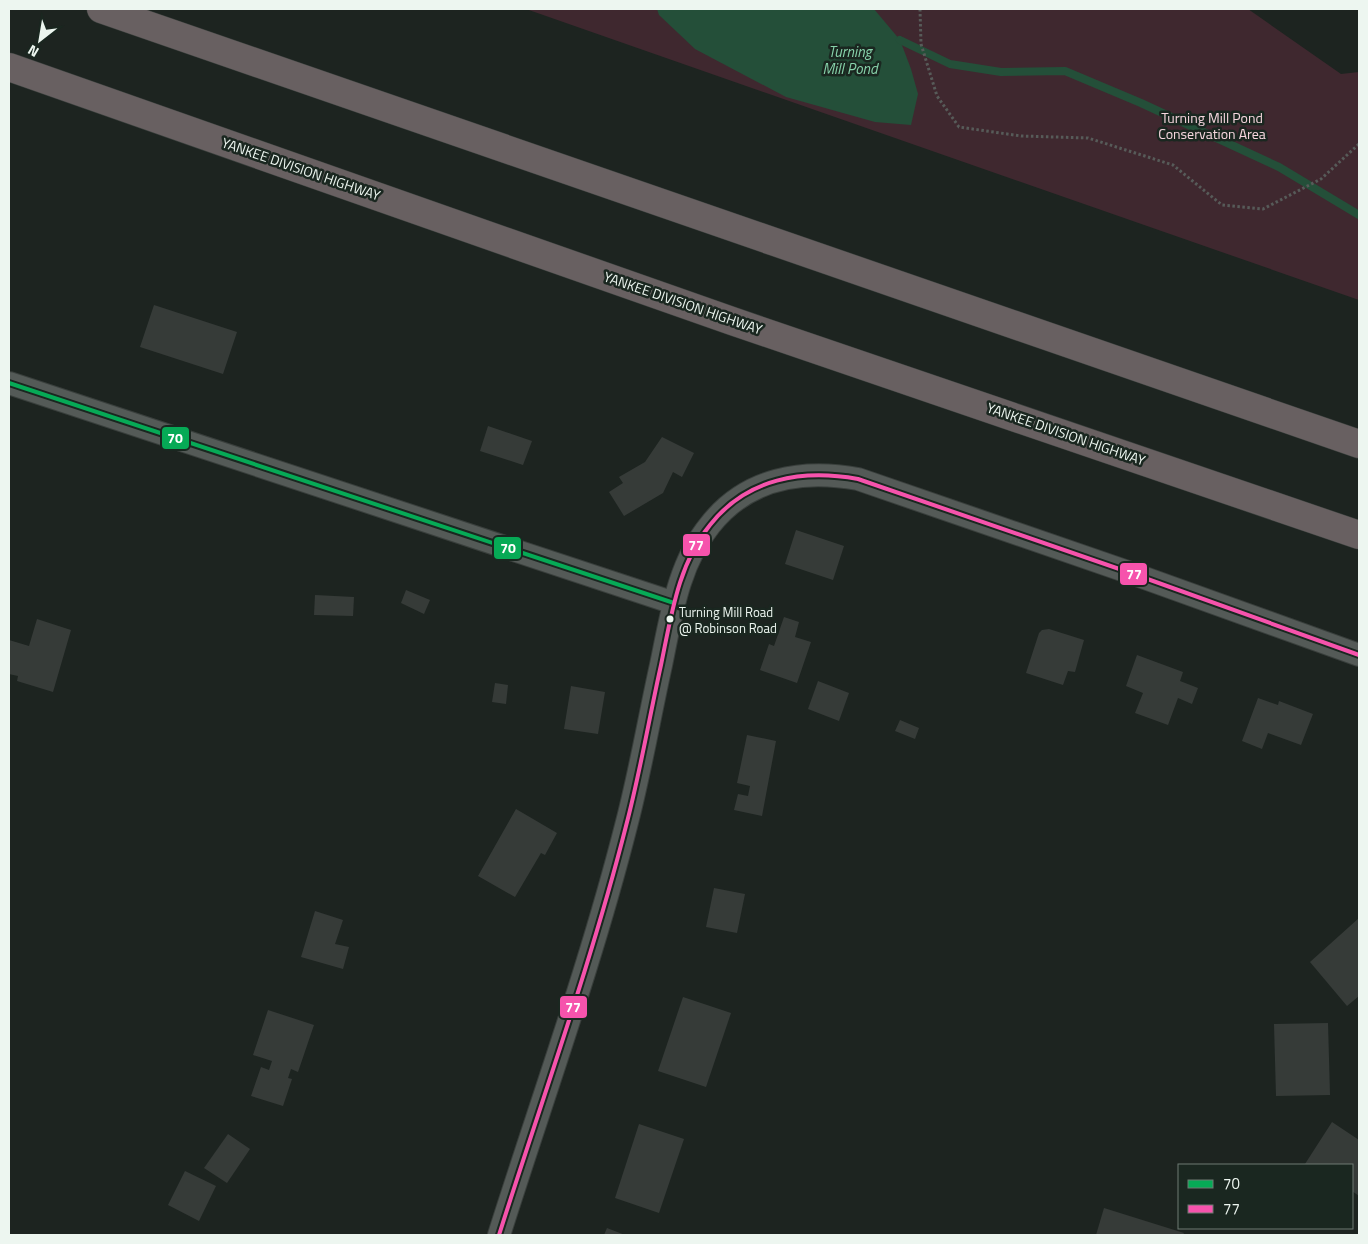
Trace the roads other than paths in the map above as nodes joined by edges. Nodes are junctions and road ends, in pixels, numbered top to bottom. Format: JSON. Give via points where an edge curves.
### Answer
{"nodes":[{"id":1,"x":101,"y":9,"type":"edge"},
{"id":2,"x":9,"y":67,"type":"edge"},
{"id":3,"x":9,"y":383,"type":"edge"},
{"id":4,"x":1359,"y":444,"type":"edge"},
{"id":5,"x":1359,"y":535,"type":"edge"},
{"id":6,"x":674,"y":603,"type":"junction"},
{"id":7,"x":1359,"y":655,"type":"edge"},
{"id":8,"x":499,"y":1235,"type":"edge"}],
"edges":[{"from":1,"to":4,"type":"highway"},
{"from":2,"to":5,"type":"highway","name":"YANKEE DIVISION HIGHWAY","via":[[732,321]]},
{"from":3,"to":6,"type":"street"},
{"from":6,"to":7,"type":"street","via":[[690,553],[709,526],[733,502],[783,477],[809,474],[840,476],[894,489]]},
{"from":6,"to":8,"type":"street","via":[[626,825],[576,1001]]}]}
